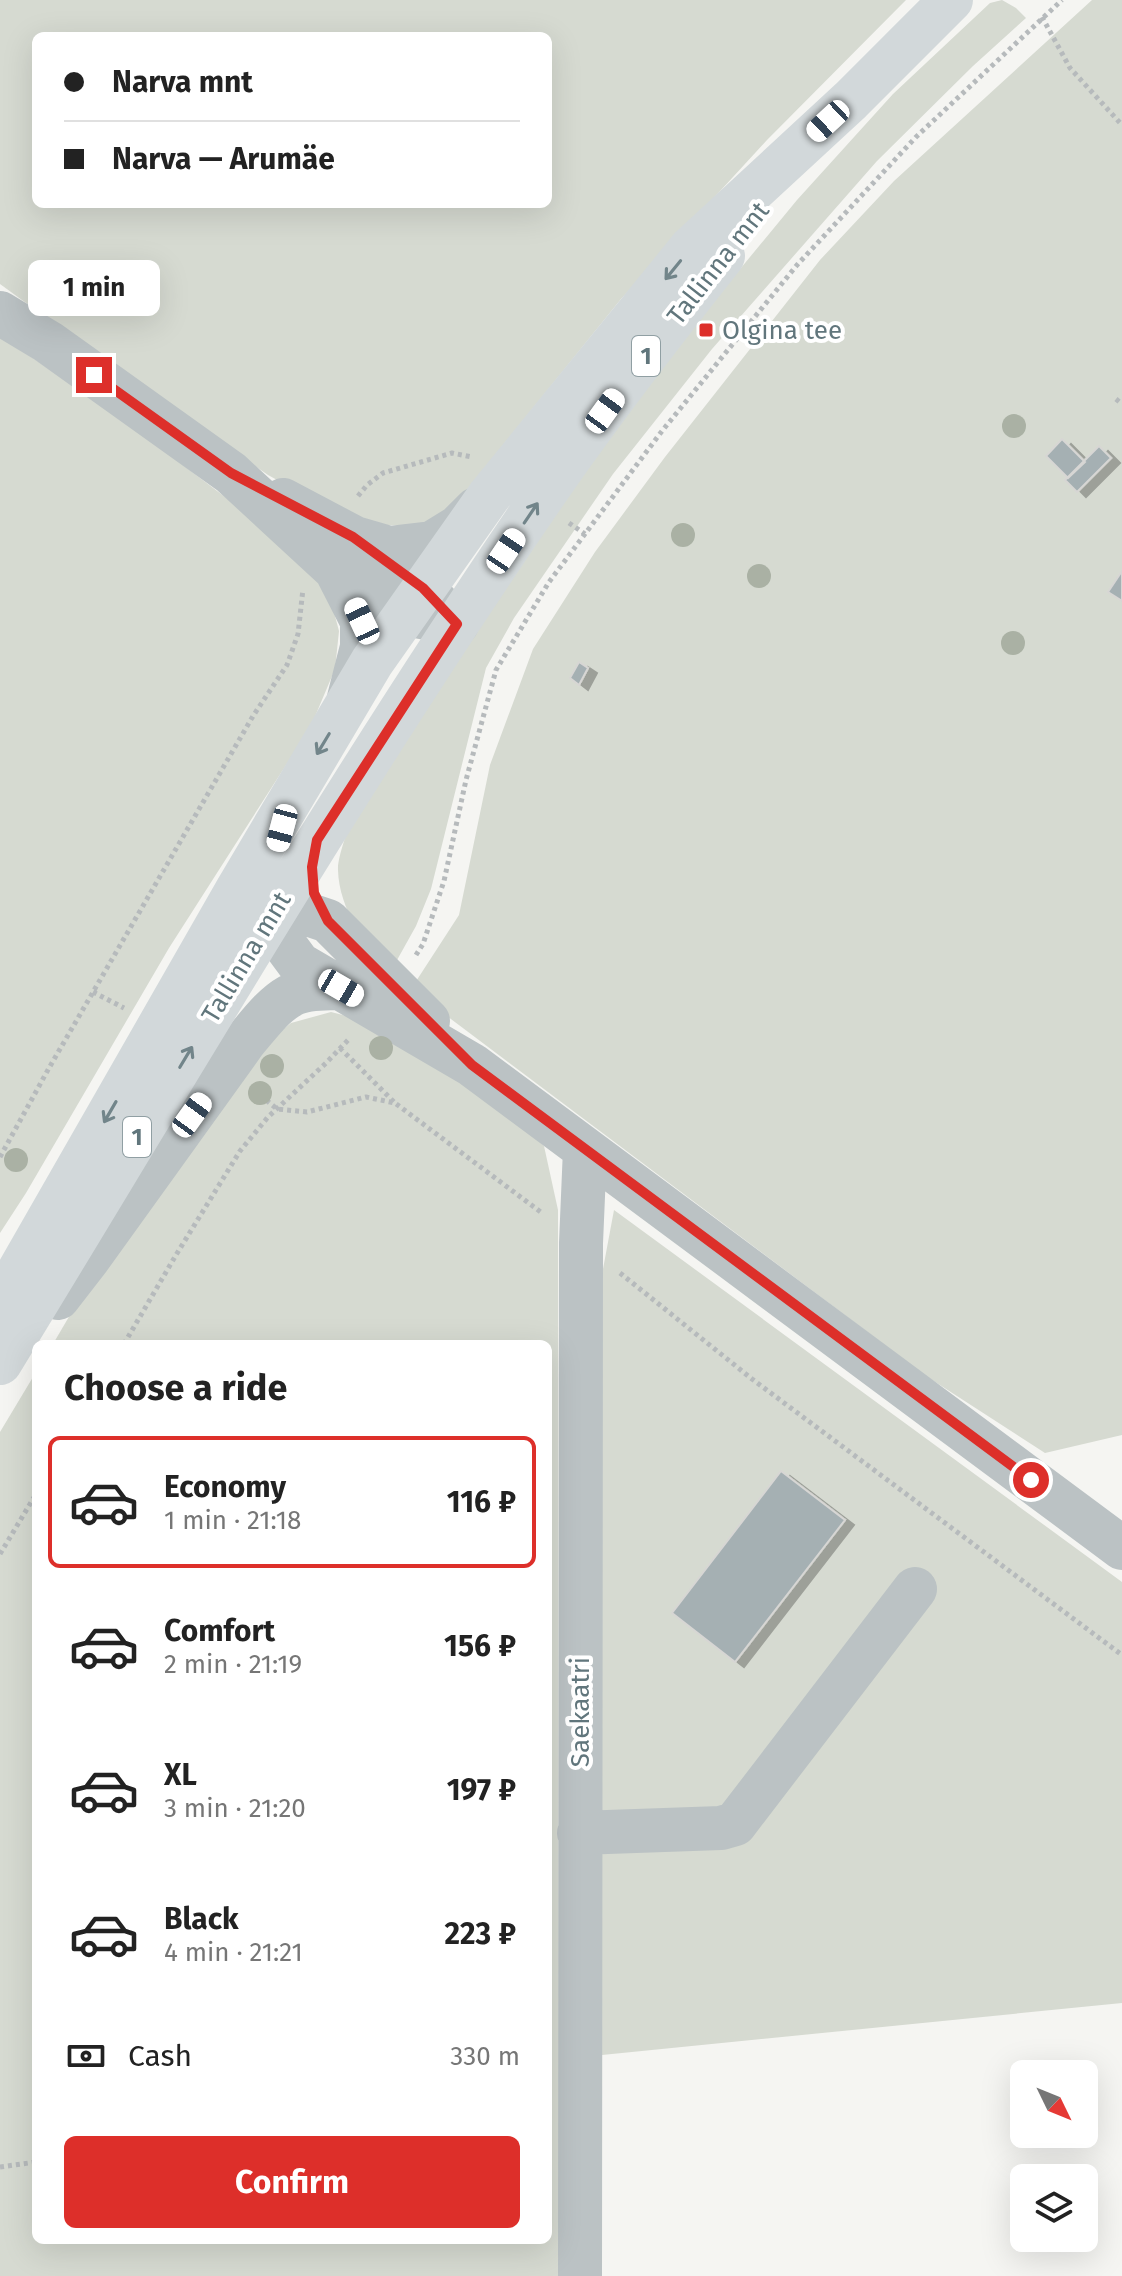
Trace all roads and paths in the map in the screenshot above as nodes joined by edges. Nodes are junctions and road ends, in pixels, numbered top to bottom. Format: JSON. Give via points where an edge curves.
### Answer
{"nodes":[{"id":1,"x":951,"y":0,"type":"edge"},
{"id":2,"x":1062,"y":0,"type":"edge"},
{"id":3,"x":1042,"y":17,"type":"junction"},
{"id":4,"x":1122,"y":125,"type":"edge"},
{"id":5,"x":0,"y":313,"type":"edge"},
{"id":6,"x":1116,"y":399,"type":"dead end"},
{"id":7,"x":1122,"y":404,"type":"edge"},
{"id":8,"x":510,"y":492,"type":"junction"},
{"id":9,"x":585,"y":534,"type":"junction"},
{"id":10,"x":336,"y":547,"type":"junction"},
{"id":11,"x":414,"y":601,"type":"junction"},
{"id":12,"x":457,"y":624,"type":"junction"},
{"id":13,"x":349,"y":700,"type":"junction"},
{"id":14,"x":297,"y":788,"type":"junction"},
{"id":15,"x":317,"y":840,"type":"junction"},
{"id":16,"x":274,"y":911,"type":"junction"},
{"id":17,"x":328,"y":921,"type":"junction"},
{"id":18,"x":190,"y":971,"type":"junction"},
{"id":19,"x":371,"y":994,"type":"junction"},
{"id":20,"x":340,"y":1048,"type":"junction"},
{"id":21,"x":395,"y":1103,"type":"junction"},
{"id":22,"x":277,"y":1109,"type":"junction"},
{"id":23,"x":585,"y":1149,"type":"junction"},
{"id":24,"x":0,"y":1157,"type":"edge"},
{"id":25,"x":581,"y":1243,"type":"junction"},
{"id":26,"x":0,"y":1304,"type":"edge"},
{"id":27,"x":126,"y":1340,"type":"edge"},
{"id":28,"x":0,"y":1363,"type":"edge"},
{"id":29,"x":0,"y":1372,"type":"edge"},
{"id":30,"x":32,"y":1501,"type":"edge"},
{"id":31,"x":1117,"y":1533,"type":"edge"},
{"id":32,"x":0,"y":1554,"type":"edge"},
{"id":33,"x":915,"y":1589,"type":"dead end"},
{"id":34,"x":1122,"y":1655,"type":"edge"},
{"id":35,"x":579,"y":1833,"type":"junction"},
{"id":36,"x":32,"y":2163,"type":"edge"},
{"id":37,"x":0,"y":2167,"type":"edge"},
{"id":38,"x":580,"y":2276,"type":"edge"}],
"edges":[{"from":1,"to":8,"type":"highway","name":"Tallinna mnt","number":"1","via":[[691,248]]},
{"from":2,"to":3,"type":"path"},
{"from":3,"to":4,"type":"path","via":[[1070,68]]},
{"from":3,"to":9,"type":"path","via":[[916,137],[797,265]]},
{"from":5,"to":10,"type":"street"},
{"from":6,"to":7,"type":"path"},
{"from":8,"to":9,"type":"path"},
{"from":8,"to":10,"type":"street","via":[[432,543]]},
{"from":8,"to":10,"type":"path","via":[[475,458],[452,453],[383,473],[367,485]]},
{"from":8,"to":11,"type":"highway","name":"Tallinna mnt","number":"1"},
{"from":12,"to":8,"type":"highway","name":"Tallinna mnt","number":"1","one_way":true},
{"from":9,"to":19,"type":"path","via":[[496,670],[444,881],[423,944]]},
{"from":10,"to":11,"type":"street","via":[[386,607]]},
{"from":10,"to":13,"type":"street","via":[[362,621],[362,647]]},
{"from":10,"to":24,"type":"path","via":[[306,574],[298,634],[287,665]]},
{"from":11,"to":12,"type":"street"},
{"from":11,"to":13,"type":"highway","name":"Tallinna mnt","number":"1"},
{"from":12,"to":15,"type":"highway","name":"Tallinna mnt","number":"1"},
{"from":13,"to":14,"type":"highway","name":"Tallinna mnt","number":"1","one_way":true},
{"from":14,"to":16,"type":"street","via":[[272,865]]},
{"from":14,"to":18,"type":"highway","name":"Tallinna mnt","number":"1"},
{"from":15,"to":16,"type":"highway","name":"Tallinna mnt","number":"1"},
{"from":15,"to":17,"type":"street","via":[[314,893]]},
{"from":16,"to":17,"type":"street"},
{"from":16,"to":18,"type":"street","via":[[231,932]]},
{"from":16,"to":19,"type":"street","via":[[282,941],[299,964]]},
{"from":28,"to":16,"type":"highway","name":"Tallinna mnt","number":"1","one_way":true},
{"from":17,"to":19,"type":"street"},
{"from":18,"to":26,"type":"highway","name":"Tallinna mnt","number":"1","one_way":true},
{"from":19,"to":20,"type":"path"},
{"from":19,"to":23,"type":"street"},
{"from":19,"to":29,"type":"street","via":[[310,990],[290,995],[270,1013]]},
{"from":20,"to":21,"type":"path"},
{"from":20,"to":22,"type":"path"},
{"from":21,"to":22,"type":"path","via":[[366,1097],[307,1112]]},
{"from":21,"to":25,"type":"path"},
{"from":22,"to":27,"type":"path","via":[[240,1151]]},
{"from":23,"to":25,"type":"street","name":"Saekaatri"},
{"from":23,"to":31,"type":"street"},
{"from":25,"to":34,"type":"path","via":[[752,1379]]},
{"from":25,"to":35,"type":"street","name":"Saekaatri"},
{"from":30,"to":32,"type":"path"},
{"from":33,"to":35,"type":"street","via":[[735,1824]]},
{"from":35,"to":38,"type":"street","name":"Saekaatri"},
{"from":36,"to":37,"type":"path"}]}
